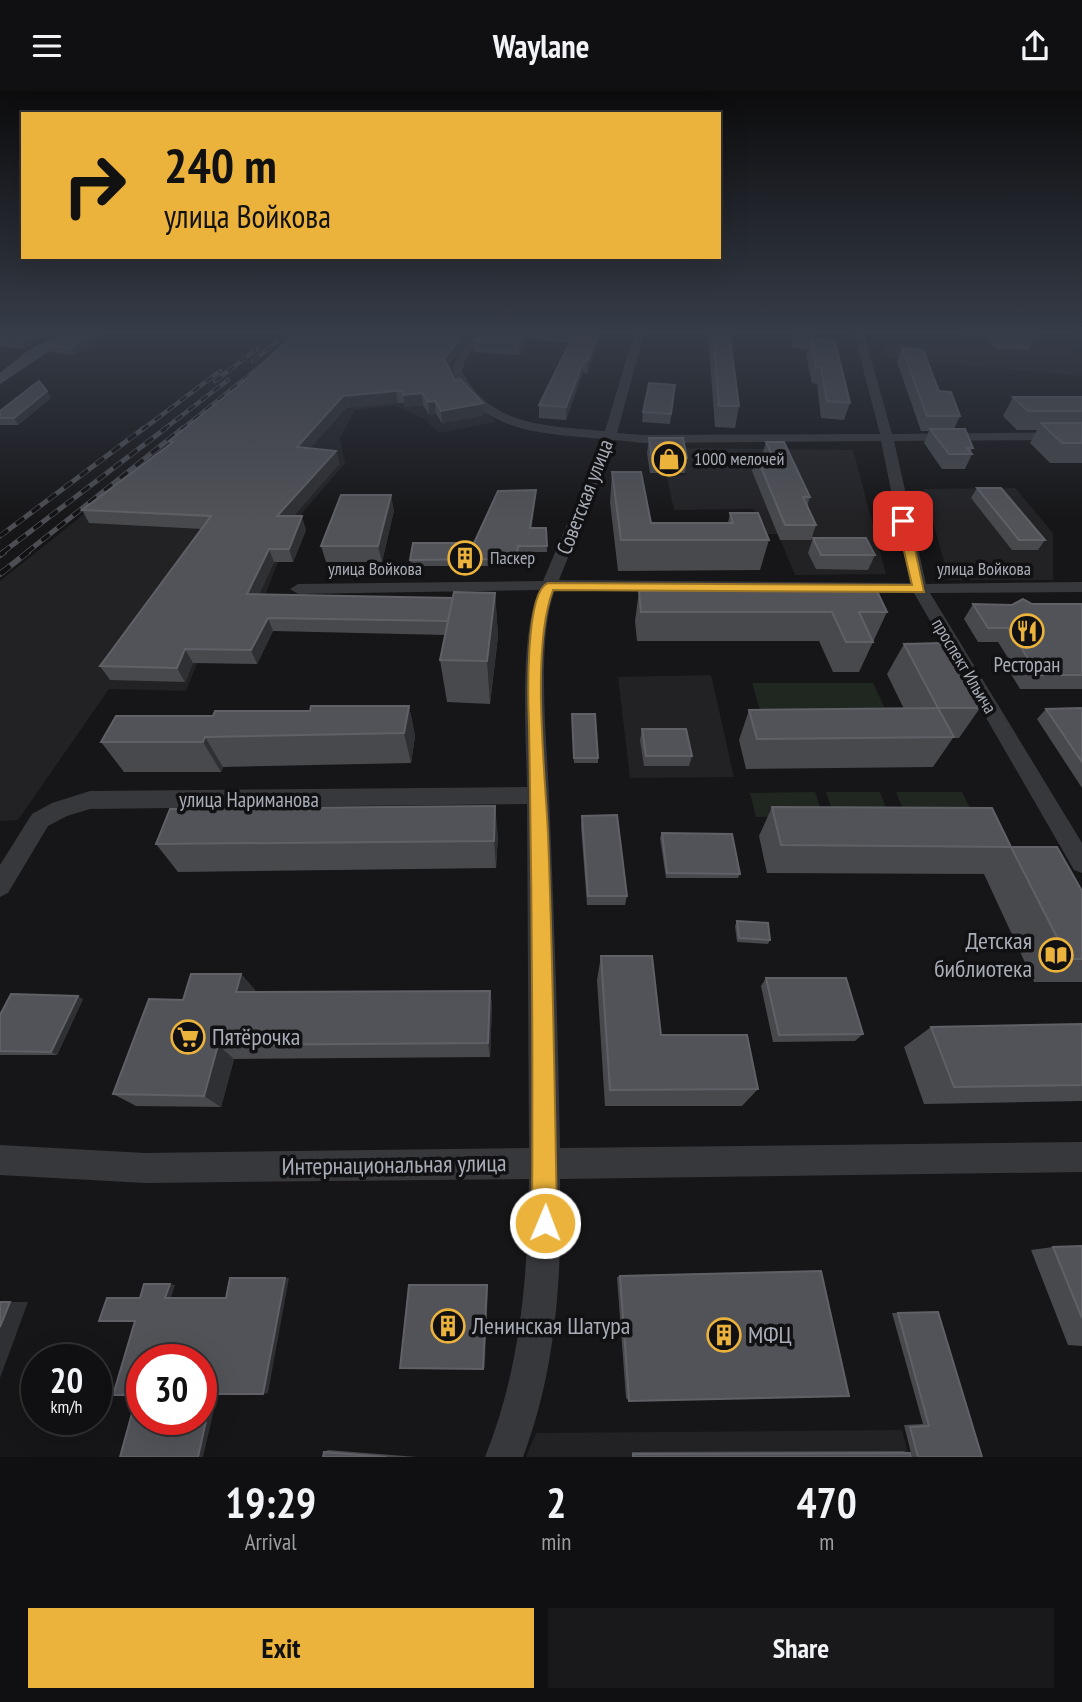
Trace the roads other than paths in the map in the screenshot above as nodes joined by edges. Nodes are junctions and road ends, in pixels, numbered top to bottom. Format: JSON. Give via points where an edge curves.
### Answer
{"nodes":[{"id":1,"x":472,"y":394,"type":"edge"},
{"id":2,"x":622,"y":394,"type":"edge"},
{"id":3,"x":875,"y":394,"type":"edge"},
{"id":4,"x":610,"y":436,"type":"junction"},
{"id":5,"x":1082,"y":436,"type":"edge"},
{"id":6,"x":887,"y":438,"type":"junction"},
{"id":7,"x":548,"y":586,"type":"junction"},
{"id":8,"x":1082,"y":587,"type":"edge"},
{"id":9,"x":298,"y":589,"type":"dead end"},
{"id":10,"x":920,"y":589,"type":"junction"},
{"id":11,"x":539,"y":795,"type":"junction"},
{"id":12,"x":1082,"y":863,"type":"edge"},
{"id":13,"x":0,"y":886,"type":"edge"},
{"id":14,"x":1082,"y":1157,"type":"edge"},
{"id":15,"x":0,"y":1160,"type":"edge"},
{"id":16,"x":545,"y":1163,"type":"junction"},
{"id":17,"x":505,"y":1457,"type":"edge"}],
"edges":[{"from":1,"to":4,"type":"street","via":[[507,422]]},
{"from":2,"to":4,"type":"street","name":"Советская улица"},
{"from":3,"to":6,"type":"street","name":"проспект Ильича"},
{"from":4,"to":6,"type":"street"},
{"from":4,"to":7,"type":"street","name":"Советская улица"},
{"from":5,"to":6,"type":"street"},
{"from":6,"to":10,"type":"street","name":"проспект Ильича"},
{"from":7,"to":9,"type":"street","name":"улица Войкова"},
{"from":7,"to":10,"type":"street","name":"улица Войкова"},
{"from":7,"to":11,"type":"street","name":"Советская улица","via":[[540,607],[535,668]]},
{"from":8,"to":10,"type":"street","name":"улица Войкова"},
{"from":10,"to":12,"type":"street","name":"проспект Ильича"},
{"from":11,"to":13,"type":"street","name":"улица Нариманова","via":[[90,800],[40,820]]},
{"from":11,"to":16,"type":"street","name":"Советская улица"},
{"from":14,"to":16,"type":"street","name":"Интернациональная улица"},
{"from":15,"to":16,"type":"street","name":"Интернациональная улица","via":[[145,1168]]},
{"from":16,"to":17,"type":"street","name":"Советская улица","via":[[538,1333],[519,1419]]}]}
